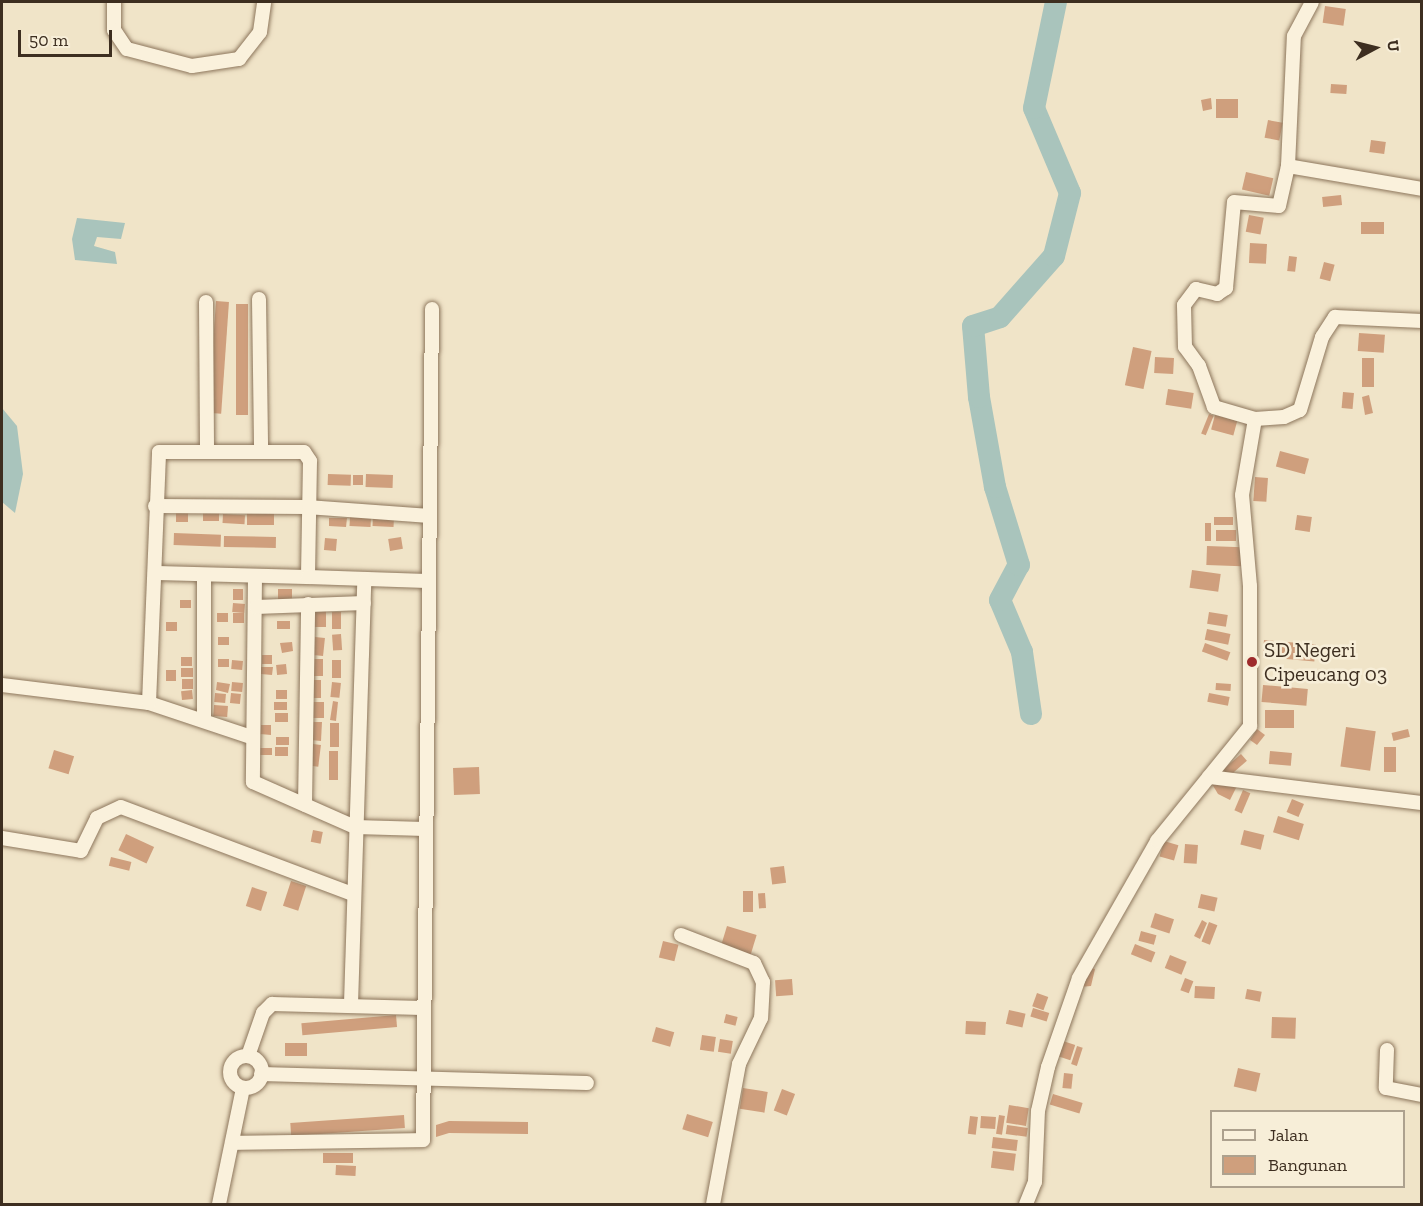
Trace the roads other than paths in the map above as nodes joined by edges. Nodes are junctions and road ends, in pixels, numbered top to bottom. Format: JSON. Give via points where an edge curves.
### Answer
{"nodes":[{"id":1,"x":114,"y":2,"type":"edge"},
{"id":2,"x":264,"y":2,"type":"edge"},
{"id":3,"x":1312,"y":2,"type":"edge"},
{"id":4,"x":1288,"y":166,"type":"junction"},
{"id":5,"x":1422,"y":189,"type":"edge"},
{"id":6,"x":260,"y":299,"type":"dead end"},
{"id":7,"x":206,"y":302,"type":"dead end"},
{"id":8,"x":432,"y":309,"type":"dead end"},
{"id":9,"x":1422,"y":321,"type":"edge"},
{"id":10,"x":1255,"y":419,"type":"junction"},
{"id":11,"x":207,"y":449,"type":"junction"},
{"id":12,"x":261,"y":450,"type":"junction"},
{"id":13,"x":155,"y":506,"type":"junction"},
{"id":14,"x":307,"y":507,"type":"junction"},
{"id":15,"x":430,"y":516,"type":"junction"},
{"id":16,"x":155,"y":573,"type":"junction"},
{"id":17,"x":204,"y":575,"type":"junction"},
{"id":18,"x":255,"y":577,"type":"junction"},
{"id":19,"x":308,"y":577,"type":"junction"},
{"id":20,"x":363,"y":580,"type":"junction"},
{"id":21,"x":427,"y":581,"type":"junction"},
{"id":22,"x":364,"y":603,"type":"junction"},
{"id":23,"x":308,"y":604,"type":"junction"},
{"id":24,"x":256,"y":607,"type":"junction"},
{"id":25,"x":2,"y":685,"type":"edge"},
{"id":26,"x":148,"y":703,"type":"junction"},
{"id":27,"x":204,"y":720,"type":"junction"},
{"id":28,"x":252,"y":737,"type":"junction"},
{"id":29,"x":1209,"y":777,"type":"junction"},
{"id":30,"x":1422,"y":803,"type":"edge"},
{"id":31,"x":305,"y":805,"type":"junction"},
{"id":32,"x":355,"y":827,"type":"junction"},
{"id":33,"x":425,"y":829,"type":"junction"},
{"id":34,"x":2,"y":838,"type":"edge"},
{"id":35,"x":353,"y":894,"type":"junction"},
{"id":36,"x":681,"y":935,"type":"dead end"},
{"id":37,"x":351,"y":1004,"type":"junction"},
{"id":38,"x":422,"y":1008,"type":"junction"},
{"id":39,"x":1387,"y":1050,"type":"dead end"},
{"id":40,"x":248,"y":1056,"type":"junction"},
{"id":41,"x":261,"y":1074,"type":"junction"},
{"id":42,"x":422,"y":1079,"type":"junction"},
{"id":43,"x":587,"y":1083,"type":"dead end"},
{"id":44,"x":243,"y":1088,"type":"junction"},
{"id":45,"x":1422,"y":1095,"type":"edge"},
{"id":46,"x":232,"y":1143,"type":"junction"},
{"id":47,"x":219,"y":1204,"type":"edge"},
{"id":48,"x":713,"y":1204,"type":"edge"},
{"id":49,"x":1026,"y":1204,"type":"edge"}],
"edges":[{"from":1,"to":2,"type":"street","via":[[114,30],[127,49],[192,66],[239,59],[260,32]]},
{"from":3,"to":4,"type":"street","via":[[1294,36]]},
{"from":4,"to":5,"type":"street"},
{"from":4,"to":10,"type":"street","via":[[1279,206],[1232,205],[1232,260],[1224,293],[1196,289],[1184,305],[1185,347],[1199,366],[1214,407]]},
{"from":6,"to":12,"type":"street"},
{"from":7,"to":11,"type":"street"},
{"from":8,"to":15,"type":"street"},
{"from":9,"to":10,"type":"street","via":[[1335,317],[1322,337],[1300,410],[1284,417]]},
{"from":10,"to":29,"type":"street","via":[[1242,495],[1252,716],[1241,742]]},
{"from":11,"to":12,"type":"street"},
{"from":11,"to":13,"type":"street","via":[[159,452]]},
{"from":12,"to":14,"type":"street","via":[[306,453]]},
{"from":13,"to":14,"type":"street"},
{"from":13,"to":16,"type":"street"},
{"from":14,"to":15,"type":"street"},
{"from":14,"to":19,"type":"street"},
{"from":15,"to":21,"type":"street"},
{"from":16,"to":17,"type":"street"},
{"from":16,"to":26,"type":"street"},
{"from":17,"to":18,"type":"street"},
{"from":17,"to":27,"type":"street"},
{"from":18,"to":19,"type":"street"},
{"from":18,"to":24,"type":"street"},
{"from":19,"to":20,"type":"street"},
{"from":20,"to":21,"type":"street"},
{"from":20,"to":22,"type":"street"},
{"from":21,"to":33,"type":"street"},
{"from":22,"to":23,"type":"street"},
{"from":22,"to":32,"type":"street"},
{"from":23,"to":24,"type":"street"},
{"from":23,"to":31,"type":"street"},
{"from":24,"to":28,"type":"street"},
{"from":25,"to":26,"type":"street"},
{"from":26,"to":27,"type":"street"},
{"from":27,"to":28,"type":"street"},
{"from":28,"to":31,"type":"street","via":[[256,785]]},
{"from":29,"to":30,"type":"street"},
{"from":29,"to":49,"type":"street","via":[[1157,841],[1079,978],[1048,1067],[1038,1111],[1035,1182]]},
{"from":31,"to":32,"type":"street"},
{"from":32,"to":33,"type":"street"},
{"from":32,"to":35,"type":"street"},
{"from":33,"to":38,"type":"street"},
{"from":34,"to":35,"type":"street","via":[[81,851],[97,818],[121,807]]},
{"from":35,"to":37,"type":"street"},
{"from":36,"to":48,"type":"street","via":[[754,963],[763,982],[761,1018],[739,1064]]},
{"from":37,"to":38,"type":"street"},
{"from":37,"to":40,"type":"street","via":[[269,1005]]},
{"from":38,"to":42,"type":"street"},
{"from":39,"to":45,"type":"street","via":[[1386,1088]]},
{"from":40,"to":41,"type":"street","via":[[260,1064]]},
{"from":40,"to":44,"type":"street","via":[[234,1060],[230,1070],[232,1079]]},
{"from":41,"to":42,"type":"street"},
{"from":41,"to":44,"type":"street","via":[[257,1083]]},
{"from":42,"to":43,"type":"street"},
{"from":42,"to":46,"type":"street","via":[[420,1143]]},
{"from":44,"to":46,"type":"street"},
{"from":46,"to":47,"type":"street"}]}
